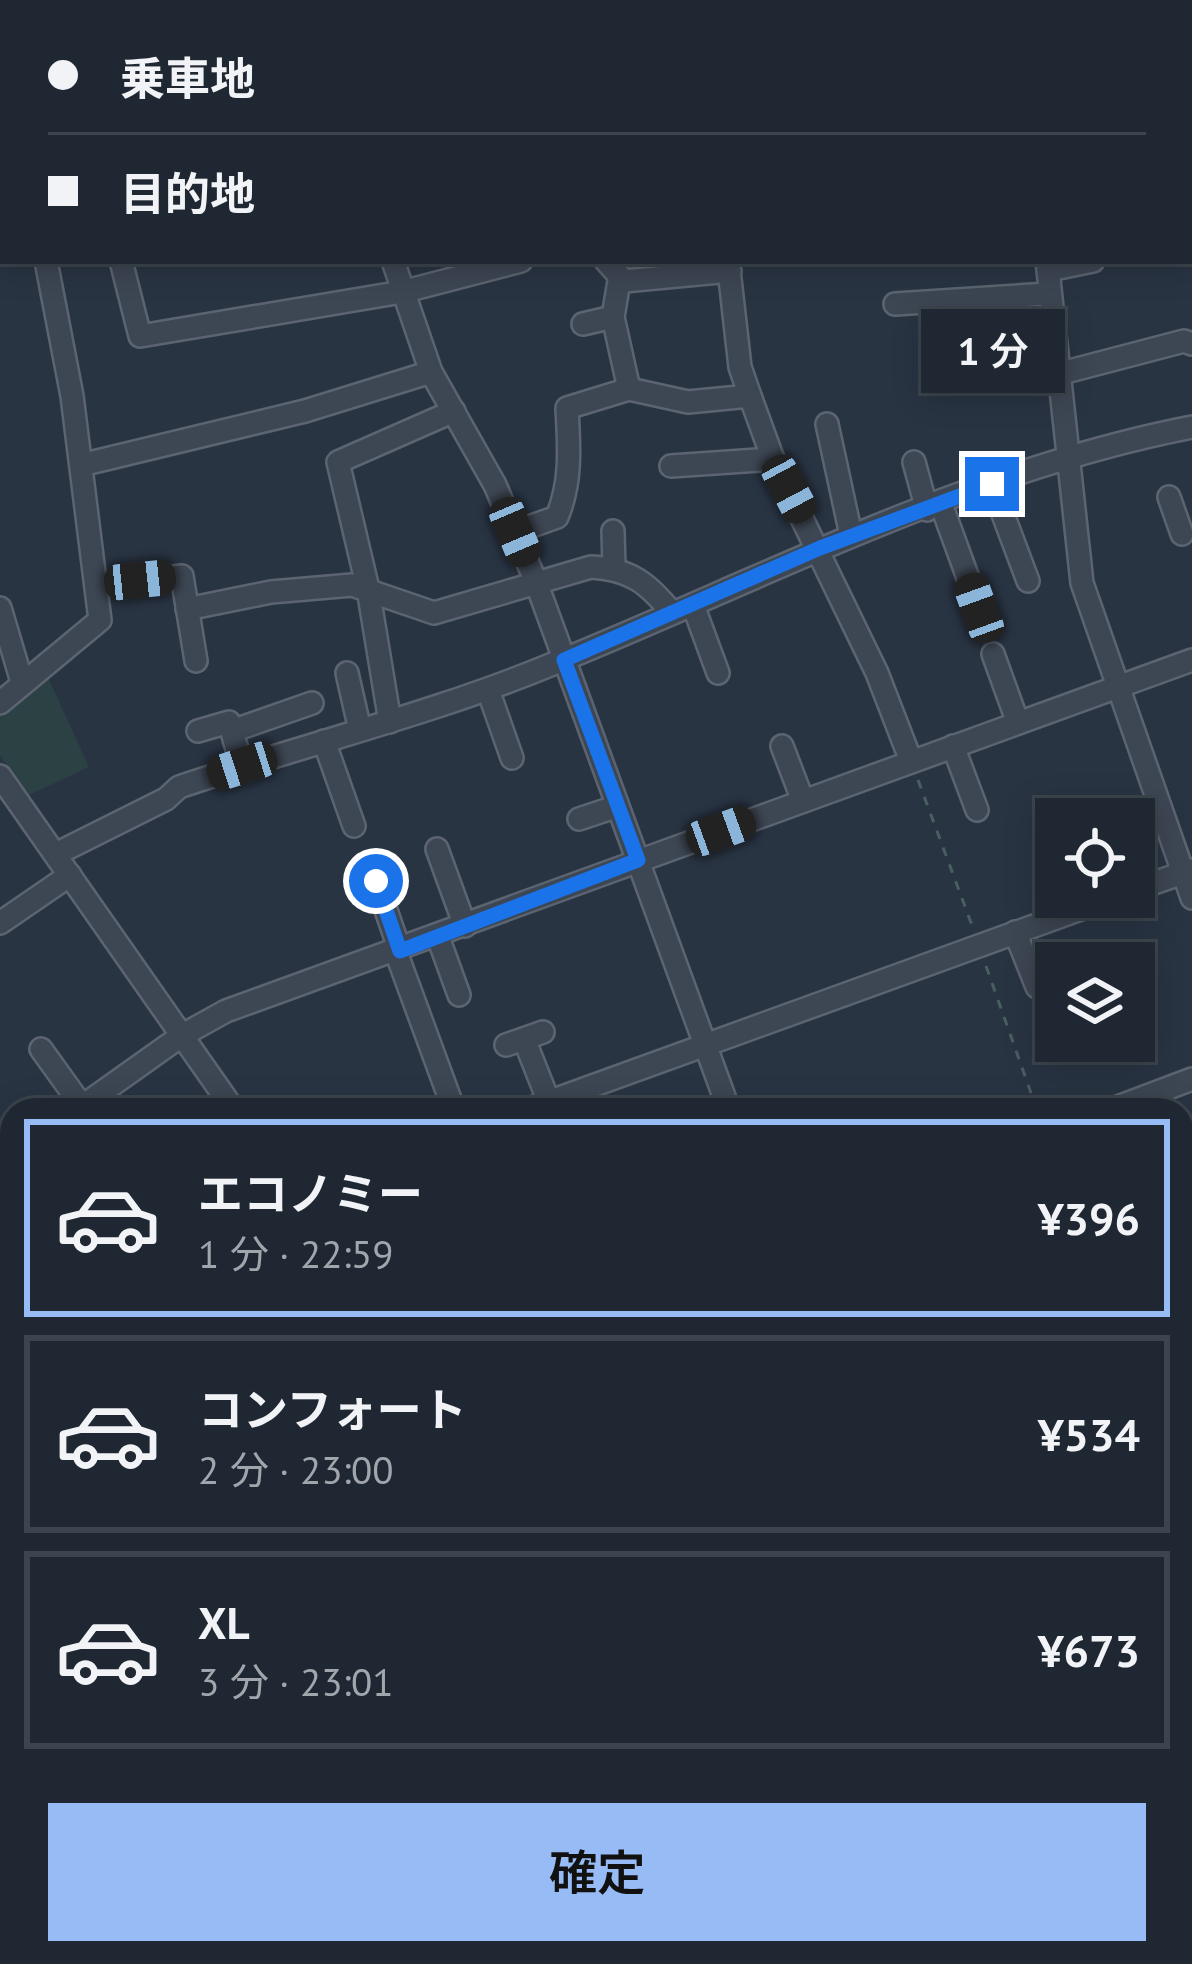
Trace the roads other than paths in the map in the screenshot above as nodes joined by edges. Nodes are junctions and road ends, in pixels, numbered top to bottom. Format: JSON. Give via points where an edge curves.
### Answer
{"nodes":[{"id":1,"x":47,"y":264,"type":"edge"},
{"id":2,"x":122,"y":264,"type":"edge"},
{"id":3,"x":394,"y":264,"type":"edge"},
{"id":4,"x":509,"y":264,"type":"edge"},
{"id":5,"x":1048,"y":265,"type":"edge"},
{"id":6,"x":729,"y":266,"type":"edge"},
{"id":7,"x":688,"y":267,"type":"edge"},
{"id":8,"x":612,"y":271,"type":"edge"},
{"id":9,"x":402,"y":292,"type":"junction"},
{"id":10,"x":1048,"y":294,"type":"junction"},
{"id":11,"x":895,"y":304,"type":"dead end"},
{"id":12,"x":613,"y":317,"type":"junction"},
{"id":13,"x":583,"y":324,"type":"dead end"},
{"id":14,"x":1192,"y":344,"type":"edge"},
{"id":15,"x":431,"y":372,"type":"junction"},
{"id":16,"x":1058,"y":374,"type":"junction"},
{"id":17,"x":629,"y":388,"type":"junction"},
{"id":18,"x":750,"y":396,"type":"junction"},
{"id":19,"x":454,"y":410,"type":"junction"},
{"id":20,"x":1192,"y":427,"type":"edge"},
{"id":21,"x":824,"y":437,"type":"dead end"},
{"id":22,"x":1072,"y":458,"type":"junction"},
{"id":23,"x":773,"y":459,"type":"junction"},
{"id":24,"x":914,"y":462,"type":"dead end"},
{"id":25,"x":81,"y":465,"type":"junction"},
{"id":26,"x":671,"y":466,"type":"dead end"},
{"id":27,"x":994,"y":488,"type":"junction"},
{"id":28,"x":939,"y":508,"type":"junction"},
{"id":29,"x":613,"y":531,"type":"dead end"},
{"id":30,"x":515,"y":532,"type":"junction"},
{"id":31,"x":851,"y":536,"type":"junction"},
{"id":32,"x":820,"y":548,"type":"junction"},
{"id":33,"x":614,"y":568,"type":"junction"},
{"id":34,"x":1028,"y":581,"type":"dead end"},
{"id":35,"x":536,"y":582,"type":"junction"},
{"id":36,"x":97,"y":585,"type":"junction"},
{"id":37,"x":368,"y":589,"type":"junction"},
{"id":38,"x":0,"y":608,"type":"edge"},
{"id":39,"x":979,"y":608,"type":"dead end"},
{"id":40,"x":187,"y":609,"type":"junction"},
{"id":41,"x":689,"y":610,"type":"junction"},
{"id":42,"x":993,"y":654,"type":"dead end"},
{"id":43,"x":564,"y":660,"type":"junction"},
{"id":44,"x":1192,"y":660,"type":"edge"},
{"id":45,"x":196,"y":661,"type":"dead end"},
{"id":46,"x":347,"y":673,"type":"dead end"},
{"id":47,"x":718,"y":674,"type":"dead end"},
{"id":48,"x":22,"y":682,"type":"junction"},
{"id":49,"x":1118,"y":686,"type":"junction"},
{"id":50,"x":488,"y":691,"type":"junction"},
{"id":51,"x":0,"y":703,"type":"edge"},
{"id":52,"x":312,"y":703,"type":"dead end"},
{"id":53,"x":390,"y":722,"type":"junction"},
{"id":54,"x":1018,"y":723,"type":"junction"},
{"id":55,"x":232,"y":730,"type":"junction"},
{"id":56,"x":359,"y":730,"type":"junction"},
{"id":57,"x":198,"y":731,"type":"dead end"},
{"id":58,"x":324,"y":741,"type":"junction"},
{"id":59,"x":782,"y":746,"type":"dead end"},
{"id":60,"x":953,"y":746,"type":"junction"},
{"id":61,"x":512,"y":758,"type":"dead end"},
{"id":62,"x":911,"y":761,"type":"junction"},
{"id":63,"x":242,"y":766,"type":"junction"},
{"id":64,"x":0,"y":776,"type":"edge"},
{"id":65,"x":803,"y":801,"type":"junction"},
{"id":66,"x":615,"y":807,"type":"junction"},
{"id":67,"x":977,"y":810,"type":"dead end"},
{"id":68,"x":579,"y":819,"type":"dead end"},
{"id":69,"x":354,"y":826,"type":"dead end"},
{"id":70,"x":437,"y":850,"type":"dead end"},
{"id":71,"x":56,"y":854,"type":"junction"},
{"id":72,"x":638,"y":860,"type":"junction"},
{"id":73,"x":1188,"y":871,"type":"edge"},
{"id":74,"x":70,"y":875,"type":"junction"},
{"id":75,"x":376,"y":881,"type":"dead end"},
{"id":76,"x":1155,"y":883,"type":"edge"},
{"id":77,"x":1192,"y":898,"type":"edge"},
{"id":78,"x":1055,"y":918,"type":"edge"},
{"id":79,"x":0,"y":923,"type":"edge"},
{"id":80,"x":465,"y":926,"type":"junction"},
{"id":81,"x":1015,"y":932,"type":"junction"},
{"id":82,"x":438,"y":937,"type":"junction"},
{"id":83,"x":398,"y":952,"type":"junction"},
{"id":84,"x":1035,"y":982,"type":"edge"},
{"id":85,"x":459,"y":994,"type":"dead end"},
{"id":86,"x":181,"y":1036,"type":"junction"},
{"id":87,"x":525,"y":1038,"type":"dead end"},
{"id":88,"x":705,"y":1044,"type":"junction"},
{"id":89,"x":41,"y":1048,"type":"dead end"},
{"id":90,"x":1192,"y":1079,"type":"edge"},
{"id":91,"x":74,"y":1098,"type":"edge"},
{"id":92,"x":94,"y":1098,"type":"edge"},
{"id":93,"x":225,"y":1098,"type":"edge"},
{"id":94,"x":450,"y":1098,"type":"edge"},
{"id":95,"x":548,"y":1098,"type":"edge"},
{"id":96,"x":560,"y":1098,"type":"edge"},
{"id":97,"x":725,"y":1098,"type":"edge"},
{"id":98,"x":1142,"y":1098,"type":"edge"}],
"edges":[{"from":1,"to":25,"type":"street"},
{"from":2,"to":9,"type":"street","via":[[140,336]]},
{"from":3,"to":9,"type":"street"},
{"from":4,"to":9,"type":"street"},
{"from":5,"to":10,"type":"street"},
{"from":6,"to":7,"type":"street"},
{"from":6,"to":18,"type":"street"},
{"from":7,"to":8,"type":"street"},
{"from":8,"to":12,"type":"street"},
{"from":9,"to":15,"type":"street"},
{"from":10,"to":11,"type":"street"},
{"from":10,"to":16,"type":"street"},
{"from":12,"to":13,"type":"street"},
{"from":12,"to":17,"type":"street"},
{"from":14,"to":16,"type":"street"},
{"from":15,"to":19,"type":"street"},
{"from":15,"to":25,"type":"street"},
{"from":16,"to":22,"type":"street"},
{"from":17,"to":18,"type":"street","via":[[688,402]]},
{"from":17,"to":30,"type":"street","via":[[566,408],[569,471],[560,509]]},
{"from":18,"to":23,"type":"street"},
{"from":19,"to":30,"type":"street"},
{"from":19,"to":37,"type":"street","via":[[338,462]]},
{"from":20,"to":22,"type":"street"},
{"from":21,"to":31,"type":"street"},
{"from":22,"to":27,"type":"street"},
{"from":22,"to":49,"type":"street","via":[[1082,583]]},
{"from":23,"to":26,"type":"street"},
{"from":23,"to":32,"type":"street"},
{"from":24,"to":28,"type":"street"},
{"from":25,"to":36,"type":"street"},
{"from":27,"to":28,"type":"street"},
{"from":27,"to":34,"type":"street"},
{"from":28,"to":31,"type":"street"},
{"from":28,"to":39,"type":"street"},
{"from":29,"to":33,"type":"street"},
{"from":30,"to":35,"type":"street"},
{"from":31,"to":32,"type":"street"},
{"from":32,"to":41,"type":"street"},
{"from":32,"to":62,"type":"street"},
{"from":33,"to":35,"type":"street","via":[[591,566]]},
{"from":33,"to":41,"type":"street"},
{"from":35,"to":37,"type":"street","via":[[434,613]]},
{"from":35,"to":43,"type":"street"},
{"from":36,"to":40,"type":"street","via":[[182,576]]},
{"from":36,"to":48,"type":"street","via":[[100,620]]},
{"from":37,"to":40,"type":"street","via":[[271,592]]},
{"from":37,"to":53,"type":"street"},
{"from":38,"to":48,"type":"street"},
{"from":40,"to":45,"type":"street"},
{"from":41,"to":43,"type":"street"},
{"from":41,"to":47,"type":"street"},
{"from":42,"to":54,"type":"street"},
{"from":43,"to":50,"type":"street"},
{"from":43,"to":66,"type":"street"},
{"from":44,"to":49,"type":"street"},
{"from":46,"to":56,"type":"street"},
{"from":48,"to":51,"type":"street"},
{"from":49,"to":54,"type":"street"},
{"from":49,"to":73,"type":"street"},
{"from":50,"to":53,"type":"street"},
{"from":50,"to":61,"type":"street"},
{"from":52,"to":55,"type":"street"},
{"from":53,"to":56,"type":"street"},
{"from":54,"to":60,"type":"street"},
{"from":55,"to":57,"type":"street","via":[[229,722]]},
{"from":55,"to":63,"type":"street"},
{"from":56,"to":58,"type":"street"},
{"from":58,"to":63,"type":"street"},
{"from":58,"to":69,"type":"street"},
{"from":59,"to":65,"type":"street"},
{"from":60,"to":62,"type":"street"},
{"from":60,"to":67,"type":"street"},
{"from":62,"to":65,"type":"street"},
{"from":63,"to":71,"type":"street","via":[[179,787]]},
{"from":64,"to":71,"type":"street"},
{"from":65,"to":72,"type":"street"},
{"from":66,"to":68,"type":"street"},
{"from":66,"to":72,"type":"street"},
{"from":70,"to":80,"type":"street"},
{"from":71,"to":74,"type":"street"},
{"from":72,"to":80,"type":"street"},
{"from":72,"to":88,"type":"street"},
{"from":73,"to":76,"type":"street"},
{"from":73,"to":77,"type":"street"},
{"from":74,"to":79,"type":"street"},
{"from":74,"to":86,"type":"street"},
{"from":75,"to":83,"type":"street"},
{"from":78,"to":81,"type":"street"},
{"from":80,"to":82,"type":"street"},
{"from":81,"to":84,"type":"street"},
{"from":81,"to":88,"type":"street"},
{"from":82,"to":83,"type":"street"},
{"from":82,"to":85,"type":"street"},
{"from":83,"to":86,"type":"street","via":[[226,1011]]},
{"from":83,"to":94,"type":"street"},
{"from":86,"to":92,"type":"street"},
{"from":86,"to":93,"type":"street"},
{"from":87,"to":95,"type":"street"},
{"from":88,"to":96,"type":"street"},
{"from":88,"to":97,"type":"street"},
{"from":89,"to":91,"type":"street"},
{"from":90,"to":98,"type":"street"}]}
